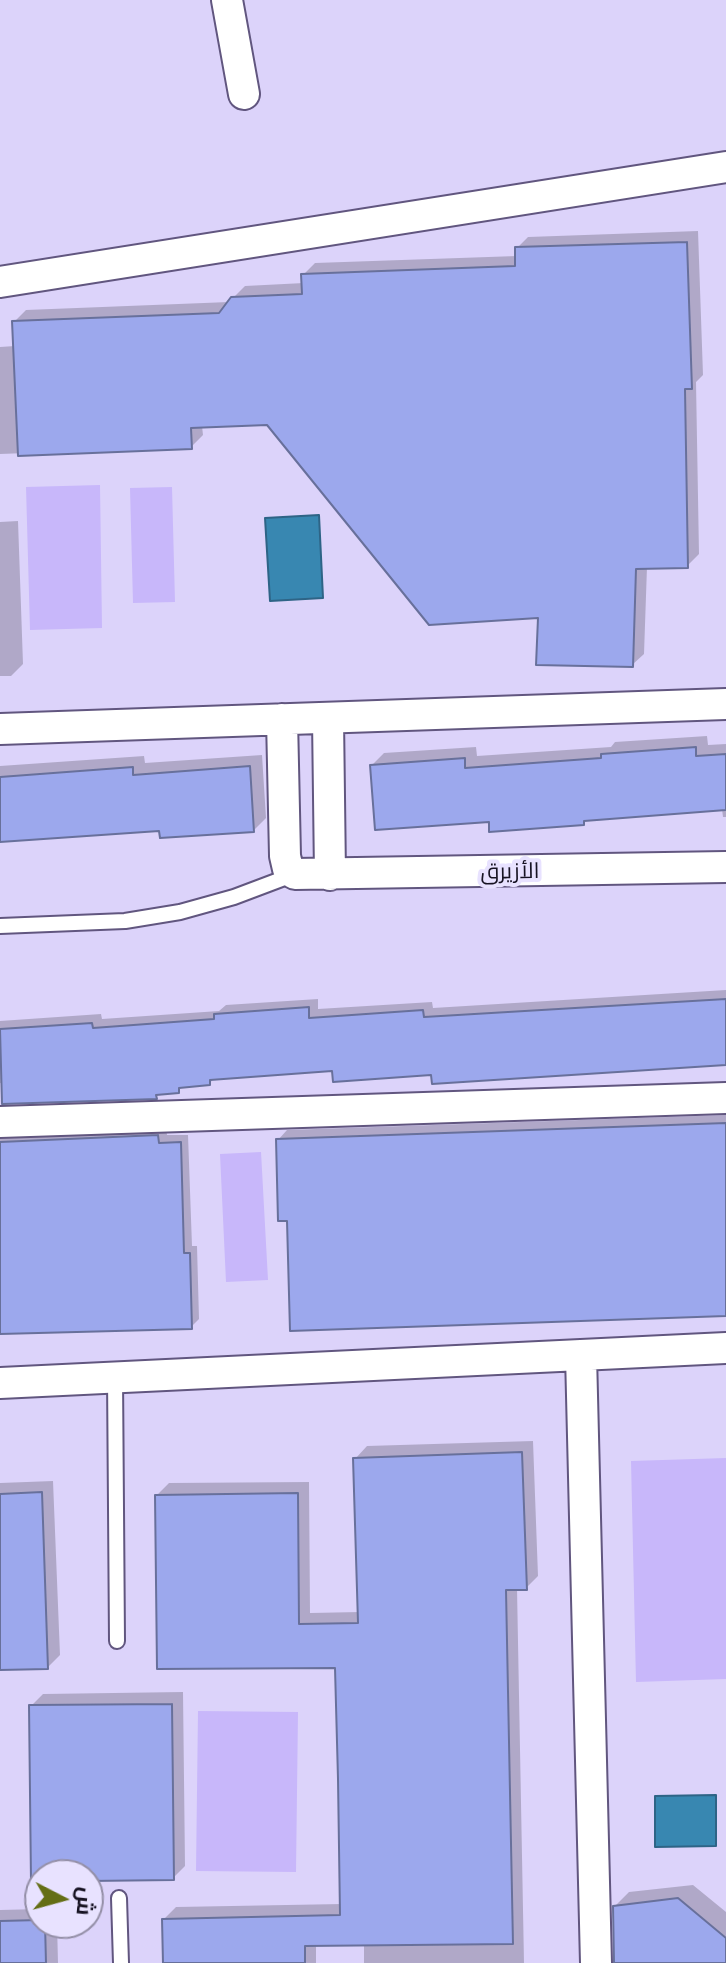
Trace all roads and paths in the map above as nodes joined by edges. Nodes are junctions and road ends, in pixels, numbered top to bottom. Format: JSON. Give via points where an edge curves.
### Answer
{"nodes":[{"id":1,"x":236,"y":1,"type":"edge"},
{"id":2,"x":244,"y":94,"type":"dead end"},
{"id":3,"x":726,"y":167,"type":"edge"},
{"id":4,"x":0,"y":282,"type":"edge"},
{"id":5,"x":726,"y":704,"type":"edge"},
{"id":6,"x":328,"y":718,"type":"junction"},
{"id":7,"x":282,"y":719,"type":"junction"},
{"id":8,"x":0,"y":729,"type":"edge"},
{"id":9,"x":726,"y":867,"type":"edge"},
{"id":10,"x":295,"y":874,"type":"junction"},
{"id":11,"x":330,"y":875,"type":"junction"},
{"id":12,"x":0,"y":926,"type":"edge"},
{"id":13,"x":726,"y":1098,"type":"edge"},
{"id":14,"x":0,"y":1122,"type":"edge"},
{"id":15,"x":726,"y":1348,"type":"edge"},
{"id":16,"x":581,"y":1355,"type":"junction"},
{"id":17,"x":115,"y":1376,"type":"junction"},
{"id":18,"x":0,"y":1383,"type":"edge"},
{"id":19,"x":117,"y":1641,"type":"dead end"},
{"id":20,"x":119,"y":1898,"type":"dead end"},
{"id":21,"x":121,"y":1963,"type":"edge"},
{"id":22,"x":596,"y":1963,"type":"edge"}],
"edges":[{"from":1,"to":2,"type":"street"},
{"from":3,"to":4,"type":"street"},
{"from":5,"to":6,"type":"street"},
{"from":6,"to":7,"type":"street"},
{"from":6,"to":11,"type":"street"},
{"from":7,"to":8,"type":"street"},
{"from":7,"to":10,"type":"street","via":[[285,856]]},
{"from":9,"to":11,"type":"street","name":"الأزيرق"},
{"from":10,"to":11,"type":"street","name":"الأزيرق"},
{"from":10,"to":12,"type":"lane","via":[[180,912],[125,921]]},
{"from":13,"to":14,"type":"street"},
{"from":15,"to":16,"type":"street"},
{"from":16,"to":17,"type":"street"},
{"from":16,"to":22,"type":"street"},
{"from":17,"to":18,"type":"street"},
{"from":17,"to":19,"type":"lane"},
{"from":20,"to":21,"type":"lane"}]}
